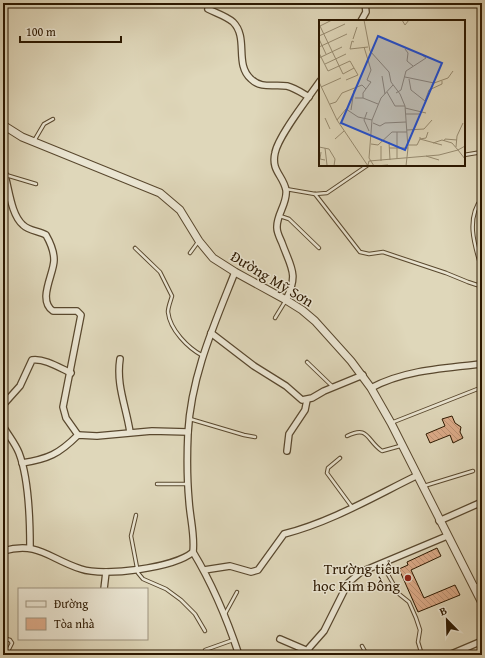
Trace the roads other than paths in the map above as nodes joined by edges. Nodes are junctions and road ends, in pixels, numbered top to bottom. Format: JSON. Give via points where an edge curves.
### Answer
{"nodes":[{"id":1,"x":365,"y":3,"type":"edge"},
{"id":2,"x":208,"y":9,"type":"dead end"},
{"id":3,"x":361,"y":20,"type":"edge"},
{"id":4,"x":319,"y":82,"type":"edge"},
{"id":5,"x":309,"y":97,"type":"junction"},
{"id":6,"x":53,"y":119,"type":"dead end"},
{"id":7,"x":3,"y":125,"type":"edge"},
{"id":8,"x":34,"y":142,"type":"junction"},
{"id":9,"x":482,"y":152,"type":"edge"},
{"id":10,"x":465,"y":155,"type":"edge"},
{"id":11,"x":367,"y":166,"type":"edge"},
{"id":12,"x":4,"y":172,"type":"edge"},
{"id":13,"x":36,"y":184,"type":"dead end"},
{"id":14,"x":286,"y":189,"type":"junction"},
{"id":15,"x":316,"y":194,"type":"junction"},
{"id":16,"x":482,"y":198,"type":"edge"},
{"id":17,"x":279,"y":216,"type":"junction"},
{"id":18,"x":199,"y":241,"type":"junction"},
{"id":19,"x":135,"y":248,"type":"dead end"},
{"id":20,"x":319,"y":248,"type":"dead end"},
{"id":21,"x":190,"y":253,"type":"dead end"},
{"id":22,"x":482,"y":270,"type":"edge"},
{"id":23,"x":235,"y":272,"type":"junction"},
{"id":24,"x":482,"y":284,"type":"edge"},
{"id":25,"x":286,"y":300,"type":"junction"},
{"id":26,"x":274,"y":318,"type":"dead end"},
{"id":27,"x":211,"y":333,"type":"junction"},
{"id":28,"x":203,"y":356,"type":"junction"},
{"id":29,"x":120,"y":359,"type":"dead end"},
{"id":30,"x":307,"y":362,"type":"dead end"},
{"id":31,"x":482,"y":364,"type":"edge"},
{"id":32,"x":70,"y":373,"type":"junction"},
{"id":33,"x":363,"y":375,"type":"junction"},
{"id":34,"x":334,"y":388,"type":"junction"},
{"id":35,"x":371,"y":388,"type":"junction"},
{"id":36,"x":480,"y":388,"type":"dead end"},
{"id":37,"x":307,"y":400,"type":"junction"},
{"id":38,"x":3,"y":405,"type":"edge"},
{"id":39,"x":190,"y":419,"type":"junction"},
{"id":40,"x":391,"y":423,"type":"junction"},
{"id":41,"x":3,"y":426,"type":"edge"},
{"id":42,"x":130,"y":432,"type":"junction"},
{"id":43,"x":188,"y":432,"type":"junction"},
{"id":44,"x":78,"y":435,"type":"junction"},
{"id":45,"x":347,"y":436,"type":"dead end"},
{"id":46,"x":255,"y":437,"type":"dead end"},
{"id":47,"x":402,"y":445,"type":"junction"},
{"id":48,"x":287,"y":451,"type":"dead end"},
{"id":49,"x":340,"y":458,"type":"dead end"},
{"id":50,"x":22,"y":463,"type":"junction"},
{"id":51,"x":473,"y":471,"type":"dead end"},
{"id":52,"x":416,"y":476,"type":"junction"},
{"id":53,"x":157,"y":484,"type":"dead end"},
{"id":54,"x":189,"y":484,"type":"junction"},
{"id":55,"x":422,"y":486,"type":"junction"},
{"id":56,"x":482,"y":502,"type":"edge"},
{"id":57,"x":352,"y":508,"type":"junction"},
{"id":58,"x":136,"y":516,"type":"dead end"},
{"id":59,"x":440,"y":521,"type":"junction"},
{"id":60,"x":447,"y":536,"type":"junction"},
{"id":61,"x":30,"y":547,"type":"junction"},
{"id":62,"x":3,"y":551,"type":"edge"},
{"id":63,"x":193,"y":552,"type":"junction"},
{"id":64,"x":382,"y":564,"type":"junction"},
{"id":65,"x":136,"y":569,"type":"junction"},
{"id":66,"x":204,"y":570,"type":"junction"},
{"id":67,"x":106,"y":572,"type":"junction"},
{"id":68,"x":482,"y":584,"type":"edge"},
{"id":69,"x":473,"y":587,"type":"junction"},
{"id":70,"x":104,"y":588,"type":"edge"},
{"id":71,"x":237,"y":592,"type":"dead end"},
{"id":72,"x":482,"y":604,"type":"edge"},
{"id":73,"x":225,"y":615,"type":"junction"},
{"id":74,"x":205,"y":631,"type":"dead end"},
{"id":75,"x":3,"y":638,"type":"edge"},
{"id":76,"x":280,"y":639,"type":"dead end"},
{"id":77,"x":234,"y":640,"type":"junction"},
{"id":78,"x":482,"y":641,"type":"edge"},
{"id":79,"x":362,"y":646,"type":"dead end"},
{"id":80,"x":205,"y":650,"type":"dead end"},
{"id":81,"x":308,"y":653,"type":"edge"},
{"id":82,"x":6,"y":655,"type":"edge"},
{"id":83,"x":239,"y":655,"type":"edge"},
{"id":84,"x":367,"y":655,"type":"edge"},
{"id":85,"x":422,"y":655,"type":"edge"},
{"id":86,"x":449,"y":655,"type":"edge"}],
"edges":[{"from":1,"to":3,"type":"street","via":[[366,12]]},
{"from":2,"to":5,"type":"street","via":[[231,21],[237,28],[242,45],[244,70],[252,80],[262,85],[289,87]]},
{"from":4,"to":5,"type":"street"},
{"from":5,"to":14,"type":"street","via":[[276,147],[274,167]]},
{"from":6,"to":8,"type":"lane","via":[[44,124]]},
{"from":7,"to":8,"type":"street","name":"Đường Mỹ Sơn"},
{"from":8,"to":18,"type":"street","name":"Đường Mỹ Sơn","via":[[160,193],[180,210]]},
{"from":9,"to":10,"type":"lane"},
{"from":11,"to":15,"type":"lane","via":[[332,191]]},
{"from":12,"to":13,"type":"lane"},
{"from":12,"to":32,"type":"street","via":[[20,223],[46,235],[52,247],[54,260],[47,290],[50,308],[54,311],[80,312]]},
{"from":14,"to":15,"type":"lane"},
{"from":14,"to":17,"type":"street"},
{"from":15,"to":24,"type":"lane","via":[[360,252],[383,252],[477,285]]},
{"from":16,"to":22,"type":"lane","via":[[472,222]]},
{"from":17,"to":20,"type":"lane","via":[[289,219]]},
{"from":17,"to":25,"type":"street","via":[[278,233],[294,278]]},
{"from":18,"to":21,"type":"lane"},
{"from":18,"to":23,"type":"street","name":"Đường Mỹ Sơn","via":[[213,258]]},
{"from":19,"to":28,"type":"lane","via":[[160,272],[172,296],[168,311],[175,330],[190,349]]},
{"from":23,"to":25,"type":"street","name":"Đường Mỹ Sơn"},
{"from":23,"to":27,"type":"street"},
{"from":25,"to":26,"type":"lane"},
{"from":25,"to":33,"type":"street","name":"Đường Mỹ Sơn","via":[[315,321]]},
{"from":27,"to":28,"type":"street"},
{"from":27,"to":37,"type":"street","via":[[254,366],[286,386],[298,398]]},
{"from":28,"to":39,"type":"street","via":[[193,388]]},
{"from":29,"to":42,"type":"street","via":[[118,379]]},
{"from":30,"to":34,"type":"lane"},
{"from":31,"to":35,"type":"street","via":[[405,375],[383,381]]},
{"from":32,"to":38,"type":"street","via":[[52,364],[32,360],[20,386]]},
{"from":32,"to":44,"type":"street","via":[[63,407],[66,418]]},
{"from":33,"to":34,"type":"street"},
{"from":33,"to":35,"type":"street","name":"Đường Mỹ Sơn"},
{"from":34,"to":37,"type":"street"},
{"from":35,"to":40,"type":"street","name":"Đường Mỹ Sơn"},
{"from":36,"to":40,"type":"lane"},
{"from":37,"to":48,"type":"street","via":[[305,410],[289,434]]},
{"from":39,"to":43,"type":"street"},
{"from":39,"to":46,"type":"lane"},
{"from":40,"to":47,"type":"street","name":"Đường Mỹ Sơn"},
{"from":41,"to":50,"type":"street"},
{"from":42,"to":43,"type":"street"},
{"from":42,"to":44,"type":"street","via":[[97,436]]},
{"from":43,"to":54,"type":"street"},
{"from":44,"to":50,"type":"street","via":[[48,458]]},
{"from":45,"to":47,"type":"lane","via":[[358,431],[364,433],[382,451]]},
{"from":47,"to":52,"type":"street","name":"Đường Mỹ Sơn"},
{"from":49,"to":57,"type":"lane","via":[[328,468],[327,473]]},
{"from":50,"to":61,"type":"street","via":[[30,514]]},
{"from":51,"to":55,"type":"lane"},
{"from":52,"to":55,"type":"street","name":"Đường Mỹ Sơn"},
{"from":52,"to":57,"type":"street"},
{"from":53,"to":54,"type":"lane"},
{"from":54,"to":63,"type":"street"},
{"from":55,"to":59,"type":"street","name":"Đường Mỹ Sơn"},
{"from":56,"to":59,"type":"street"},
{"from":57,"to":66,"type":"street","via":[[307,528],[284,534],[261,568],[254,572],[230,566]]},
{"from":58,"to":65,"type":"lane","via":[[131,536]]},
{"from":59,"to":60,"type":"street","name":"Đường Mỹ Sơn"},
{"from":60,"to":64,"type":"street"},
{"from":60,"to":69,"type":"street","name":"Đường Mỹ Sơn"},
{"from":61,"to":62,"type":"street"},
{"from":61,"to":67,"type":"street","via":[[81,570]]},
{"from":63,"to":65,"type":"street","via":[[174,563]]},
{"from":63,"to":66,"type":"street"},
{"from":64,"to":81,"type":"street","via":[[351,579],[324,631]]},
{"from":64,"to":85,"type":"lane","via":[[399,594],[409,602],[420,630],[418,646]]},
{"from":65,"to":67,"type":"street"},
{"from":65,"to":74,"type":"lane","via":[[143,579],[181,600],[195,614]]},
{"from":66,"to":73,"type":"street"},
{"from":67,"to":70,"type":"street"},
{"from":68,"to":69,"type":"lane"},
{"from":69,"to":72,"type":"street","name":"Đường Mỹ Sơn"},
{"from":71,"to":73,"type":"lane"},
{"from":73,"to":77,"type":"street"},
{"from":75,"to":82,"type":"lane","via":[[12,643]]},
{"from":76,"to":81,"type":"street"},
{"from":77,"to":80,"type":"lane"},
{"from":77,"to":83,"type":"street"},
{"from":78,"to":86,"type":"street"},
{"from":79,"to":84,"type":"lane"}]}
